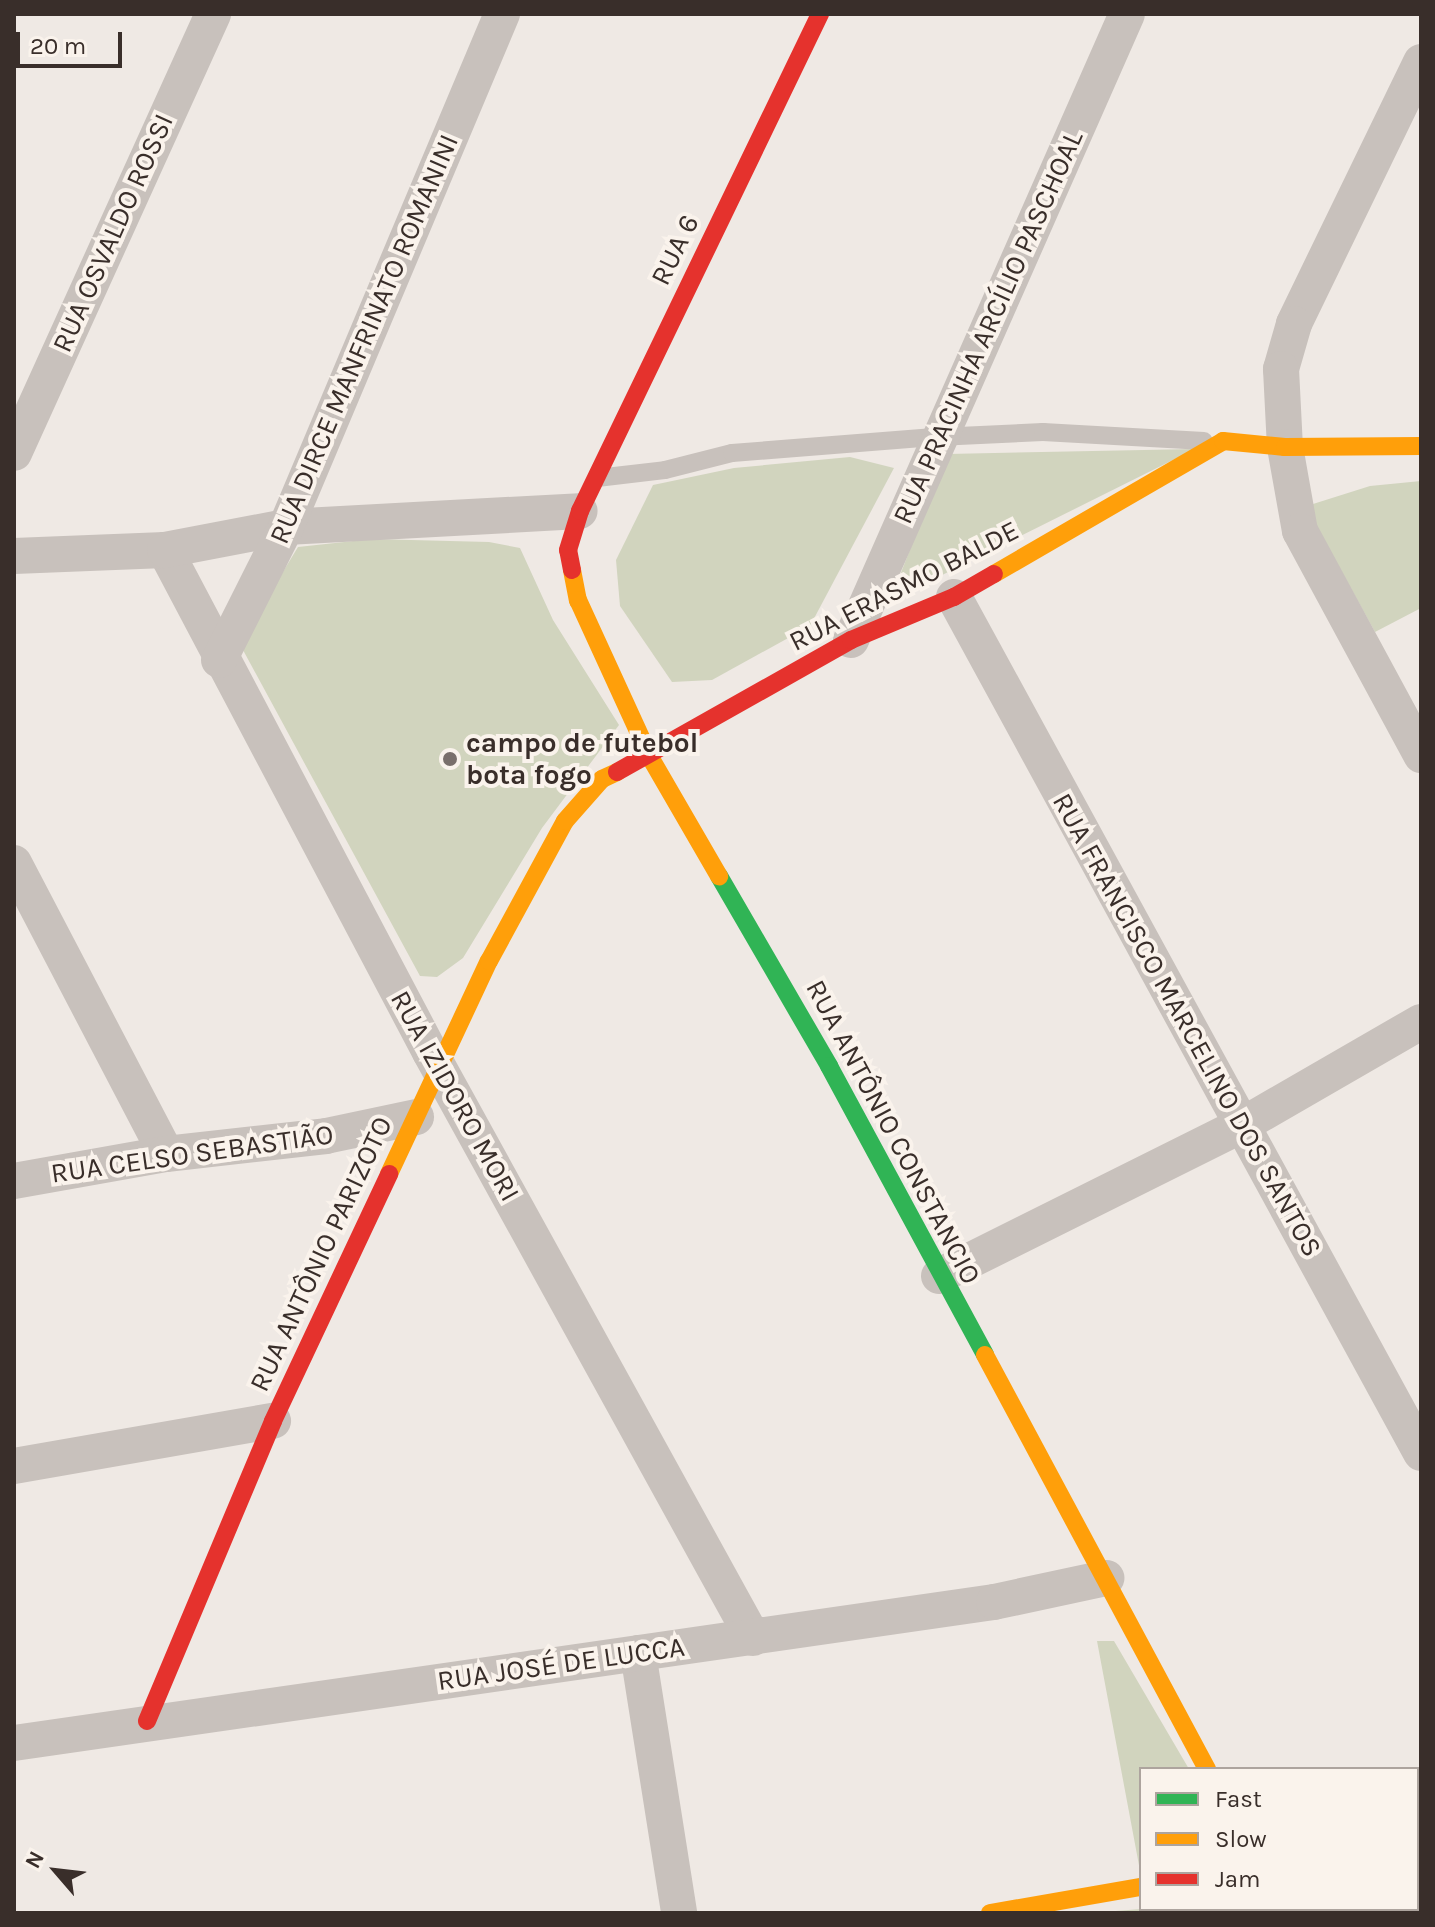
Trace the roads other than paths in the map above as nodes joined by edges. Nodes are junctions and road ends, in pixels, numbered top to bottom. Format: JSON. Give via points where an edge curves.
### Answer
{"nodes":[{"id":1,"x":213,"y":14,"type":"edge"},
{"id":2,"x":502,"y":14,"type":"edge"},
{"id":3,"x":820,"y":14,"type":"edge"},
{"id":4,"x":1127,"y":14,"type":"edge"},
{"id":5,"x":1421,"y":62,"type":"edge"},
{"id":6,"x":937,"y":437,"type":"junction"},
{"id":7,"x":1223,"y":441,"type":"junction"},
{"id":8,"x":1421,"y":446,"type":"edge"},
{"id":9,"x":1285,"y":447,"type":"junction"},
{"id":10,"x":14,"y":453,"type":"edge"},
{"id":11,"x":596,"y":478,"type":"junction"},
{"id":12,"x":580,"y":511,"type":"junction"},
{"id":13,"x":286,"y":527,"type":"junction"},
{"id":14,"x":165,"y":550,"type":"junction"},
{"id":15,"x":14,"y":556,"type":"edge"},
{"id":16,"x":954,"y":597,"type":"junction"},
{"id":17,"x":851,"y":640,"type":"junction"},
{"id":18,"x":219,"y":660,"type":"junction"},
{"id":19,"x":1421,"y":755,"type":"edge"},
{"id":20,"x":650,"y":757,"type":"junction"},
{"id":21,"x":565,"y":821,"type":"joint"},
{"id":22,"x":14,"y":863,"type":"edge"},
{"id":23,"x":1421,"y":1022,"type":"edge"},
{"id":24,"x":439,"y":1069,"type":"junction"},
{"id":25,"x":416,"y":1117,"type":"junction"},
{"id":26,"x":1244,"y":1124,"type":"junction"},
{"id":27,"x":166,"y":1154,"type":"junction"},
{"id":28,"x":14,"y":1181,"type":"edge"},
{"id":29,"x":939,"y":1276,"type":"junction"},
{"id":30,"x":273,"y":1421,"type":"junction"},
{"id":31,"x":1421,"y":1453,"type":"edge"},
{"id":32,"x":14,"y":1466,"type":"edge"},
{"id":33,"x":1106,"y":1578,"type":"junction"},
{"id":34,"x":753,"y":1638,"type":"junction"},
{"id":35,"x":638,"y":1653,"type":"junction"},
{"id":36,"x":147,"y":1721,"type":"junction"},
{"id":37,"x":14,"y":1743,"type":"edge"},
{"id":38,"x":1206,"y":1767,"type":"edge"},
{"id":39,"x":1139,"y":1887,"type":"edge"},
{"id":40,"x":679,"y":1913,"type":"edge"},
{"id":41,"x":990,"y":1913,"type":"edge"}],
"edges":[{"from":1,"to":10,"type":"street","name":"RUA OSVALDO ROSSI"},
{"from":2,"to":13,"type":"street","name":"RUA DIRCE MANFRINATO ROMANINI"},
{"from":3,"to":11,"type":"street","name":"RUA 6"},
{"from":4,"to":6,"type":"street","name":"RUA PRACINHA ARCÍLIO PASCHOAL"},
{"from":5,"to":9,"type":"street","via":[[1294,324],[1281,369]]},
{"from":6,"to":7,"type":"lane","via":[[1043,432]]},
{"from":6,"to":11,"type":"lane","via":[[732,453],[665,470]]},
{"from":6,"to":17,"type":"street","name":"RUA PRACINHA ARCÍLIO PASCHOAL"},
{"from":7,"to":9,"type":"street"},
{"from":7,"to":16,"type":"street","name":"RUA ERASMO BALDE"},
{"from":8,"to":9,"type":"street"},
{"from":9,"to":19,"type":"street","via":[[1300,531]]},
{"from":11,"to":12,"type":"street","name":"RUA 6"},
{"from":12,"to":13,"type":"street"},
{"from":12,"to":20,"type":"street","name":"RUA ANTÔNIO CONSTANCIO","via":[[568,550],[578,600]]},
{"from":13,"to":14,"type":"street"},
{"from":13,"to":18,"type":"street","name":"RUA DIRCE MANFRINATO ROMANINI"},
{"from":14,"to":15,"type":"street"},
{"from":14,"to":18,"type":"street","name":"RUA IZIDORO MORI"},
{"from":16,"to":17,"type":"street","name":"RUA ERASMO BALDE"},
{"from":16,"to":26,"type":"street","name":"RUA FRANCISCO MARCELINO DOS SANTOS"},
{"from":17,"to":20,"type":"street","name":"RUA ERASMO BALDE"},
{"from":18,"to":24,"type":"street","name":"RUA IZIDORO MORI"},
{"from":20,"to":21,"type":"street","name":"RUA ERASMO BALDE","via":[[602,779]]},
{"from":20,"to":29,"type":"street","name":"RUA ANTÔNIO CONSTANCIO","via":[[829,1066]]},
{"from":21,"to":24,"type":"street","name":"RUA ANTÔNIO PARIZOTO","via":[[489,961]]},
{"from":22,"to":27,"type":"street"},
{"from":23,"to":26,"type":"street"},
{"from":24,"to":25,"type":"street","name":"RUA ANTÔNIO PARIZOTO"},
{"from":24,"to":34,"type":"street","name":"RUA IZIDORO MORI"},
{"from":25,"to":27,"type":"street","name":"RUA CELSO SEBASTIÃO","via":[[326,1136]]},
{"from":25,"to":30,"type":"street","name":"RUA ANTÔNIO PARIZOTO"},
{"from":26,"to":29,"type":"street"},
{"from":26,"to":31,"type":"street","name":"RUA FRANCISCO MARCELINO DOS SANTOS"},
{"from":27,"to":28,"type":"street","name":"RUA CELSO SEBASTIÃO"},
{"from":29,"to":33,"type":"street","name":"RUA ANTÔNIO CONSTANCIO"},
{"from":30,"to":32,"type":"street"},
{"from":30,"to":36,"type":"street","name":"RUA ANTÔNIO PARIZOTO"},
{"from":33,"to":34,"type":"street","name":"RUA JOSÉ DE LUCCA","via":[[994,1602]]},
{"from":33,"to":38,"type":"street","name":"RUA ANTÔNIO CONSTANCIO"},
{"from":34,"to":35,"type":"street","name":"RUA JOSÉ DE LUCCA"},
{"from":35,"to":36,"type":"street","name":"RUA JOSÉ DE LUCCA"},
{"from":35,"to":40,"type":"street"},
{"from":36,"to":37,"type":"street","name":"RUA JOSÉ DE LUCCA"},
{"from":39,"to":41,"type":"street"}]}
